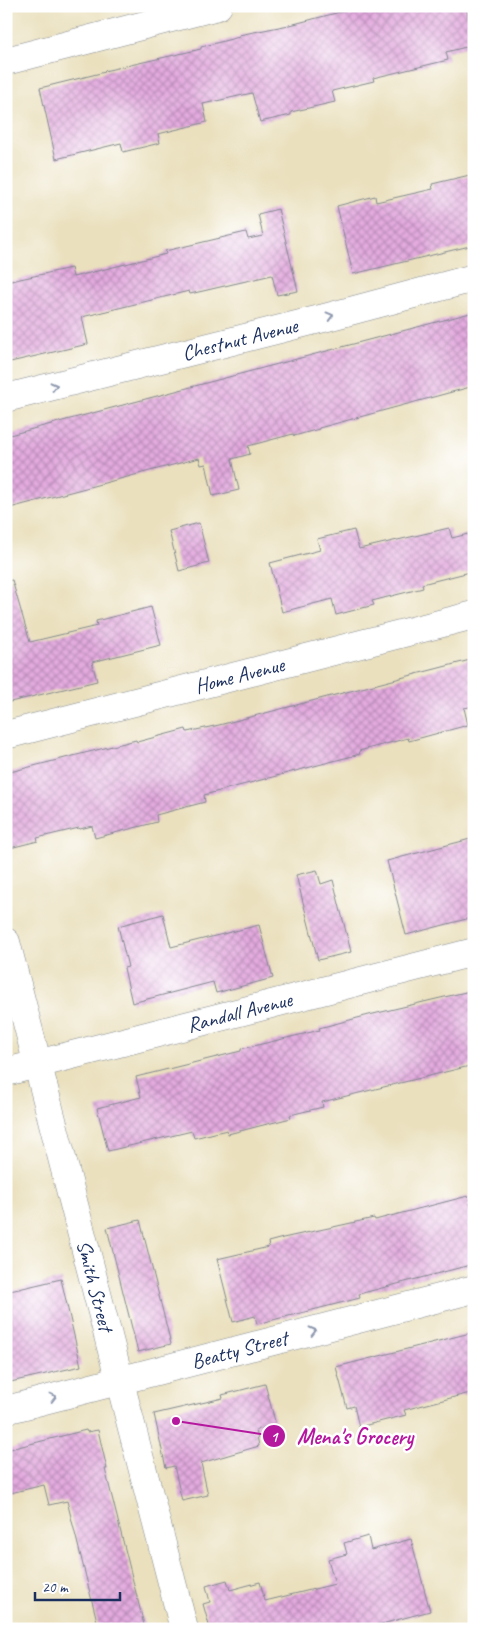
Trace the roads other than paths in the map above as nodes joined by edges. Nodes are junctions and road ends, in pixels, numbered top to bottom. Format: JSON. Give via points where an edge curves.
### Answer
{"nodes":[{"id":1,"x":218,"y":6,"type":"edge"},
{"id":2,"x":6,"y":61,"type":"edge"},
{"id":3,"x":474,"y":278,"type":"edge"},
{"id":4,"x":6,"y":398,"type":"edge"},
{"id":5,"x":474,"y":615,"type":"edge"},
{"id":6,"x":6,"y":735,"type":"edge"},
{"id":7,"x":6,"y":942,"type":"edge"},
{"id":8,"x":474,"y":952,"type":"edge"},
{"id":9,"x":38,"y":1065,"type":"junction"},
{"id":10,"x":6,"y":1072,"type":"edge"},
{"id":11,"x":474,"y":1289,"type":"edge"},
{"id":12,"x":121,"y":1380,"type":"junction"},
{"id":13,"x":6,"y":1410,"type":"edge"},
{"id":14,"x":184,"y":1629,"type":"edge"}],
"edges":[{"from":1,"to":2,"type":"street"},
{"from":4,"to":3,"type":"street","name":"Chestnut Avenue","one_way":true},
{"from":5,"to":6,"type":"street","name":"Home Avenue"},
{"from":7,"to":9,"type":"street","name":"Smith Street"},
{"from":8,"to":9,"type":"street","name":"Randall Avenue"},
{"from":9,"to":10,"type":"street","name":"Randall Avenue"},
{"from":9,"to":12,"type":"street","name":"Smith Street"},
{"from":12,"to":11,"type":"street","name":"Beatty Street","one_way":true},
{"from":13,"to":12,"type":"street","name":"Beatty Street","one_way":true},
{"from":12,"to":14,"type":"street","name":"Smith Street"}]}
